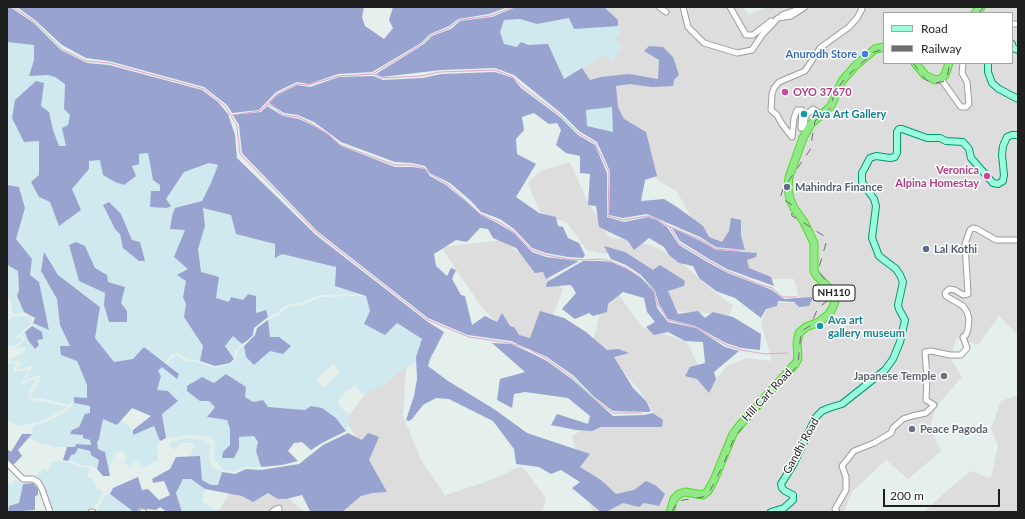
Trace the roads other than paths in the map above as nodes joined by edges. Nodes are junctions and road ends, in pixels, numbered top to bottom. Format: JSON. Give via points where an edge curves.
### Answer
{"nodes":[{"id":1,"x":660,"y":7,"type":"edge"},
{"id":2,"x":683,"y":7,"type":"edge"},
{"id":3,"x":730,"y":7,"type":"edge"},
{"id":4,"x":804,"y":7,"type":"edge"},
{"id":5,"x":861,"y":7,"type":"edge"},
{"id":6,"x":666,"y":12,"type":"dead end"},
{"id":7,"x":883,"y":47,"type":"edge"},
{"id":8,"x":916,"y":64,"type":"edge"},
{"id":9,"x":949,"y":64,"type":"edge"},
{"id":10,"x":963,"y":64,"type":"edge"},
{"id":11,"x":988,"y":64,"type":"edge"},
{"id":12,"x":941,"y":79,"type":"junction"},
{"id":13,"x":1018,"y":99,"type":"edge"},
{"id":14,"x":821,"y":114,"type":"junction"},
{"id":15,"x":1018,"y":135,"type":"edge"},
{"id":16,"x":1018,"y":240,"type":"edge"},
{"id":17,"x":7,"y":463,"type":"edge"},
{"id":18,"x":50,"y":512,"type":"edge"},
{"id":19,"x":272,"y":512,"type":"edge"},
{"id":20,"x":279,"y":512,"type":"edge"},
{"id":21,"x":670,"y":512,"type":"edge"},
{"id":22,"x":771,"y":512,"type":"edge"},
{"id":23,"x":837,"y":512,"type":"edge"}],
"edges":[{"from":1,"to":6,"type":"street"},
{"from":2,"to":4,"type":"street","via":[[688,27],[704,43],[737,53],[752,50],[778,18],[791,16]]},
{"from":3,"to":4,"type":"street","via":[[746,35],[753,35],[777,17]]},
{"from":5,"to":14,"type":"street","via":[[857,18],[820,48],[805,71],[779,82],[774,88],[771,110],[792,137],[797,110],[802,110],[801,128],[804,128],[808,113],[814,109]]},
{"from":7,"to":14,"type":"highway","name":"Hill Cart Road","number":"NH110","via":[[875,49],[856,65],[842,81],[831,106]]},
{"from":8,"to":12,"type":"highway","via":[[930,78]]},
{"from":9,"to":12,"type":"highway"},
{"from":10,"to":12,"type":"street","via":[[962,73],[967,82],[969,104],[966,108],[961,107]]},
{"from":11,"to":13,"type":"main road","via":[[992,83]]},
{"from":14,"to":21,"type":"highway","name":"Hill Cart Road","number":"NH110","via":[[803,138],[789,177],[788,188],[794,208],[814,243],[814,271],[834,293],[833,308],[819,322],[799,333],[798,359],[733,434],[708,491],[703,495],[685,492],[678,494]]},
{"from":15,"to":22,"type":"main road","name":"Gandhi Road","via":[[1007,137],[1003,146],[1004,175],[1003,181],[998,184],[993,183],[971,158],[969,149],[963,142],[927,138],[902,129],[898,129],[897,132],[895,157],[870,158],[862,173],[862,182],[876,206],[872,238],[879,256],[896,269],[903,282],[898,305],[905,320],[900,342],[893,360],[885,370],[842,404],[822,411],[816,417],[781,484],[782,488],[793,496],[793,500],[784,508]]},
{"from":16,"to":23,"type":"street","via":[[996,240],[977,229],[970,230],[965,244],[968,294],[963,295],[949,289],[945,293],[967,312],[968,329],[963,337],[967,348],[961,355],[930,350],[924,352],[926,400],[934,405],[926,413],[903,419],[891,433],[874,444],[854,451],[842,466],[846,477],[846,490],[835,509]]},
{"from":17,"to":18,"type":"street","via":[[23,479],[38,482]]},
{"from":19,"to":20,"type":"street","via":[[279,508]]}]}
